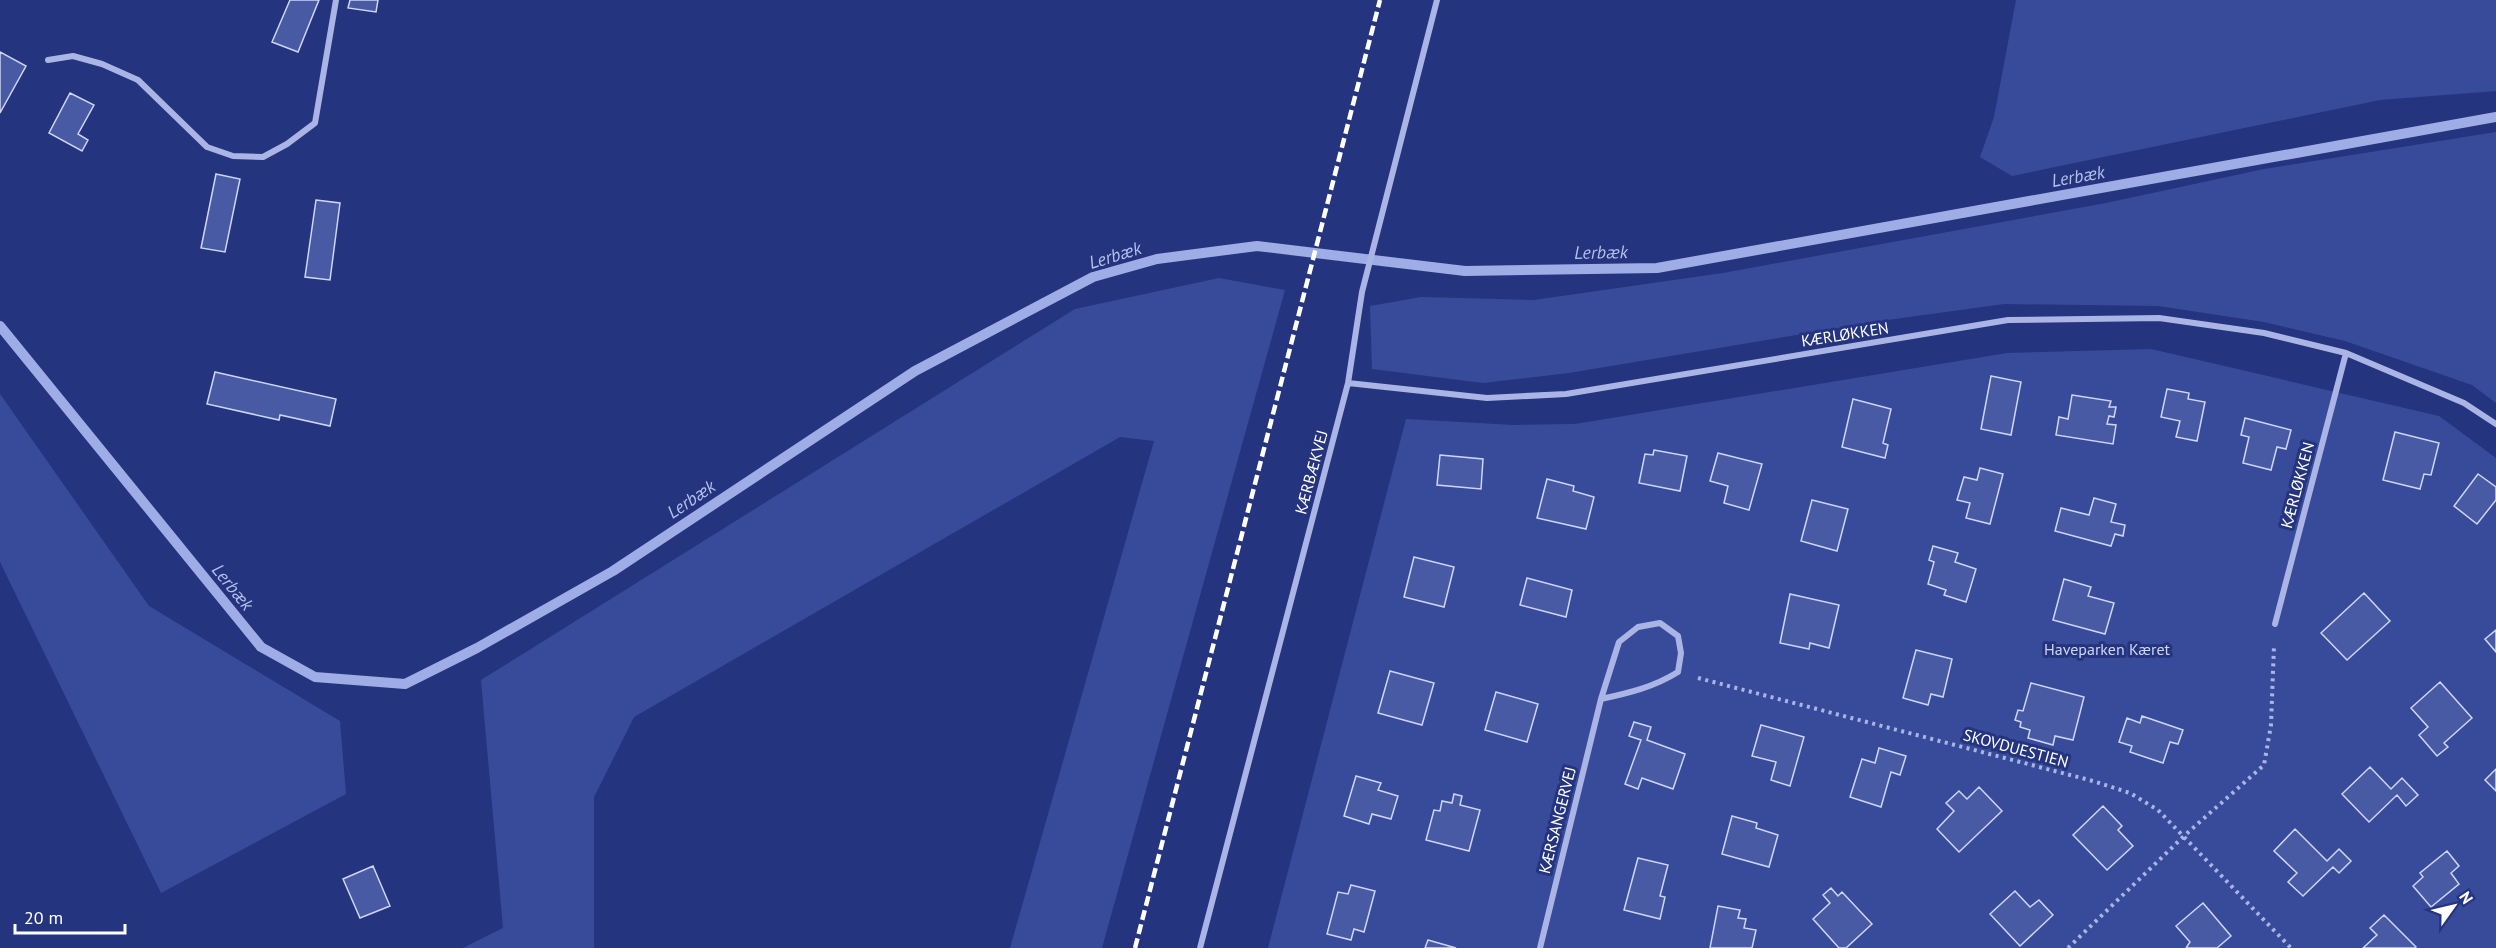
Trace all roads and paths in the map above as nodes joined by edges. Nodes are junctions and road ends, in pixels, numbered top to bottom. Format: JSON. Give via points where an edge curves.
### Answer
{"nodes":[{"id":1,"x":336,"y":0,"type":"edge"},
{"id":2,"x":1437,"y":0,"type":"edge"},
{"id":3,"x":48,"y":60,"type":"dead end"},
{"id":4,"x":2346,"y":353,"type":"junction"},
{"id":5,"x":1348,"y":383,"type":"junction"},
{"id":6,"x":2496,"y":424,"type":"edge"},
{"id":7,"x":2275,"y":624,"type":"joint"},
{"id":8,"x":1678,"y":672,"type":"junction"},
{"id":9,"x":1601,"y":699,"type":"junction"},
{"id":10,"x":2184,"y":836,"type":"junction"},
{"id":11,"x":1200,"y":948,"type":"edge"},
{"id":12,"x":1540,"y":948,"type":"edge"},
{"id":13,"x":2068,"y":948,"type":"edge"},
{"id":14,"x":2290,"y":948,"type":"edge"}],
"edges":[{"from":1,"to":3,"type":"street","via":[[315,123],[263,158],[233,156],[207,147],[138,80],[73,56]]},
{"from":2,"to":5,"type":"street","name":"KÆRBÆKVEJ","via":[[1362,292]]},
{"from":4,"to":5,"type":"street","name":"KÆRLØKKEN","via":[[2264,333],[2159,318],[2008,320],[1566,394],[1487,398]]},
{"from":4,"to":6,"type":"street","name":"KÆRLØKKEN","via":[[2464,403]]},
{"from":4,"to":7,"type":"street","name":"KÆRLØKKEN"},
{"from":5,"to":11,"type":"street","name":"KÆRBÆKVEJ"},
{"from":7,"to":10,"type":"path","via":[[2271,725],[2264,765]]},
{"from":8,"to":9,"type":"street","via":[[1662,682]]},
{"from":8,"to":9,"type":"street","name":"KÆRSANGERVEJ","via":[[1678,636],[1660,623],[1638,627],[1619,642]]},
{"from":8,"to":10,"type":"path","name":"SKOVDUESTIEN","via":[[2093,780],[2130,793],[2158,810]]},
{"from":9,"to":12,"type":"street","name":"KÆRSANGERVEJ"},
{"from":10,"to":13,"type":"path"},
{"from":10,"to":14,"type":"path","name":"SKOVDUESTIEN"}]}
